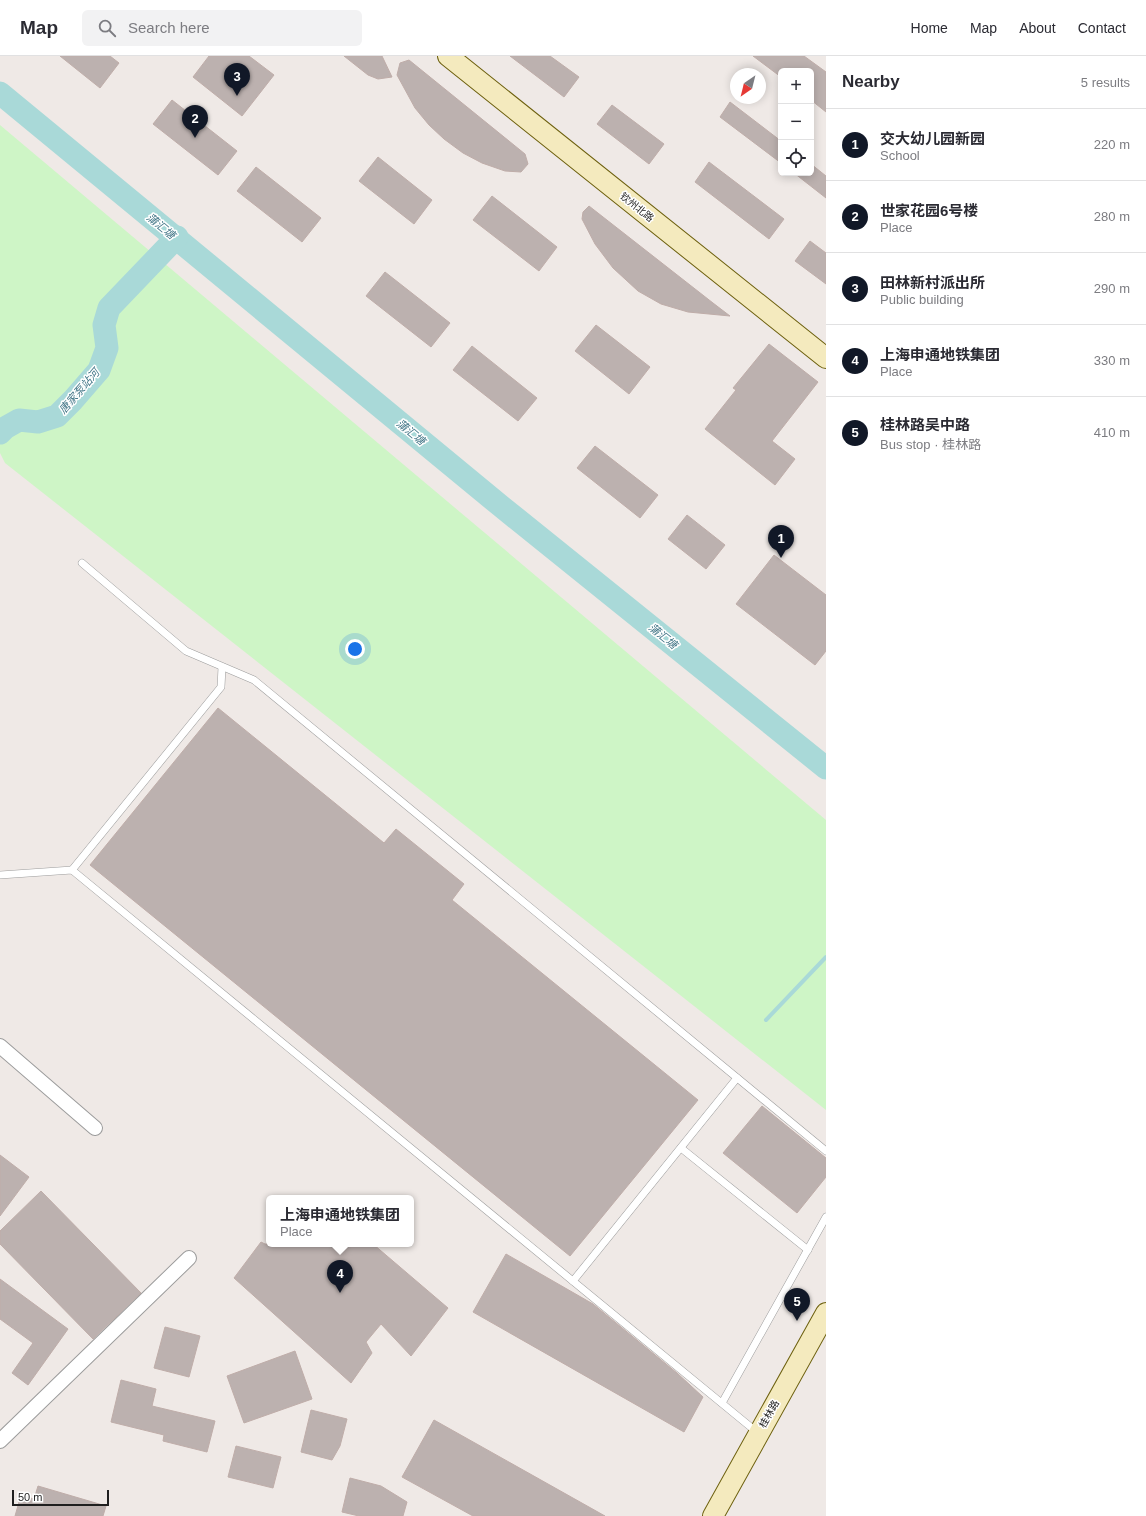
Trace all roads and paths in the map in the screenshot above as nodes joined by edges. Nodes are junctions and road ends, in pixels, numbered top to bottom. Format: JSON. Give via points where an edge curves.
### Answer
{"nodes":[{"id":1,"x":448,"y":56,"type":"edge"},
{"id":2,"x":826,"y":358,"type":"edge"},
{"id":3,"x":82,"y":563,"type":"dead end"},
{"id":4,"x":222,"y":668,"type":"junction"},
{"id":5,"x":72,"y":870,"type":"junction"},
{"id":6,"x":0,"y":875,"type":"edge"},
{"id":7,"x":0,"y":1046,"type":"edge"},
{"id":8,"x":737,"y":1078,"type":"junction"},
{"id":9,"x":95,"y":1128,"type":"dead end"},
{"id":10,"x":681,"y":1148,"type":"junction"},
{"id":11,"x":826,"y":1151,"type":"edge"},
{"id":12,"x":826,"y":1217,"type":"edge"},
{"id":13,"x":808,"y":1250,"type":"junction"},
{"id":14,"x":189,"y":1258,"type":"dead end"},
{"id":15,"x":573,"y":1281,"type":"junction"},
{"id":16,"x":826,"y":1313,"type":"edge"},
{"id":17,"x":722,"y":1403,"type":"junction"},
{"id":18,"x":758,"y":1433,"type":"junction"},
{"id":19,"x":0,"y":1440,"type":"edge"},
{"id":20,"x":714,"y":1516,"type":"edge"}],
"edges":[{"from":1,"to":2,"type":"street","name":"钦州北路"},
{"from":3,"to":4,"type":"lane","via":[[186,651]]},
{"from":4,"to":5,"type":"lane","via":[[221,687]]},
{"from":4,"to":8,"type":"lane","via":[[254,680]]},
{"from":5,"to":6,"type":"lane"},
{"from":5,"to":15,"type":"lane"},
{"from":7,"to":9,"type":"street"},
{"from":8,"to":10,"type":"lane"},
{"from":8,"to":11,"type":"lane"},
{"from":10,"to":13,"type":"lane"},
{"from":10,"to":15,"type":"lane"},
{"from":12,"to":13,"type":"lane"},
{"from":13,"to":17,"type":"lane"},
{"from":14,"to":19,"type":"street"},
{"from":15,"to":17,"type":"lane"},
{"from":16,"to":18,"type":"street","name":"桂林路"},
{"from":17,"to":18,"type":"lane"},
{"from":18,"to":20,"type":"street","name":"桂林路"}]}
